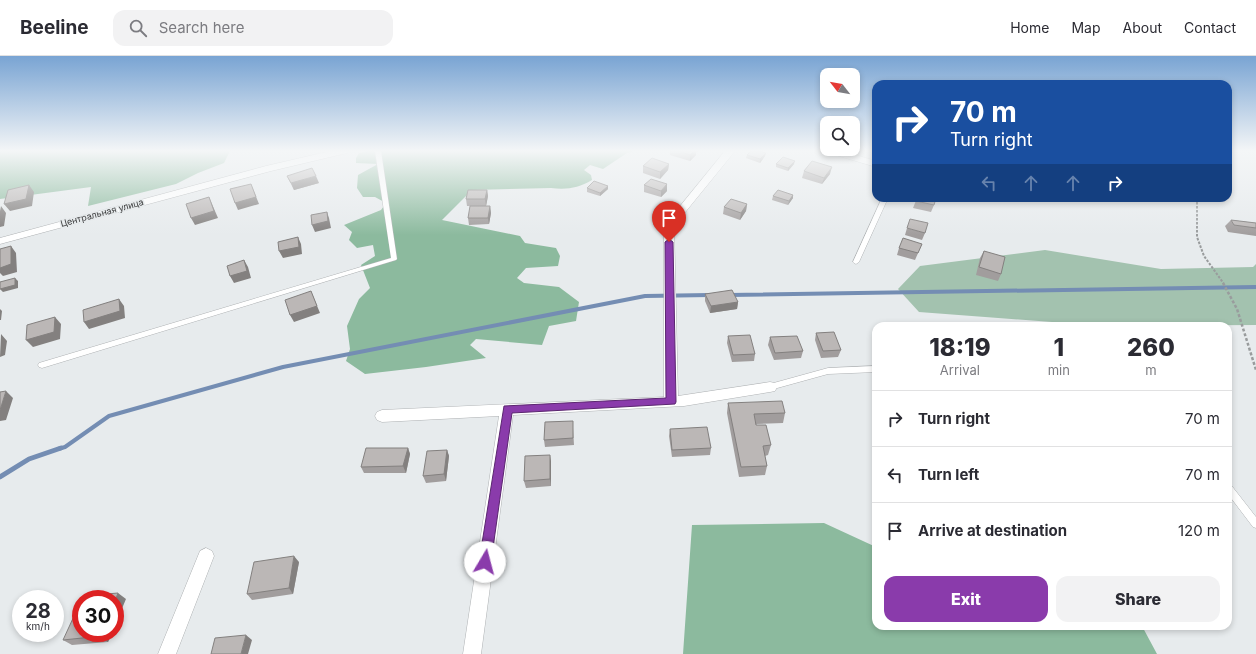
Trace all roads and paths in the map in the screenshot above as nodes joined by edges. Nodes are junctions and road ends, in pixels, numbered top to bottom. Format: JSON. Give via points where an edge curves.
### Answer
{"nodes":[{"id":1,"x":229,"y":179,"type":"edge"},
{"id":2,"x":382,"y":179,"type":"edge"},
{"id":3,"x":707,"y":179,"type":"edge"},
{"id":4,"x":883,"y":202,"type":"edge"},
{"id":5,"x":1197,"y":202,"type":"edge"},
{"id":6,"x":0,"y":241,"type":"edge"},
{"id":7,"x":856,"y":262,"type":"dead end"},
{"id":8,"x":42,"y":365,"type":"dead end"},
{"id":9,"x":872,"y":369,"type":"edge"},
{"id":10,"x":1256,"y":370,"type":"edge"},
{"id":11,"x":770,"y":387,"type":"joint"},
{"id":12,"x":671,"y":402,"type":"junction"},
{"id":13,"x":507,"y":409,"type":"junction"},
{"id":14,"x":382,"y":416,"type":"dead end"},
{"id":15,"x":1232,"y":493,"type":"edge"},
{"id":16,"x":1256,"y":524,"type":"edge"},
{"id":17,"x":206,"y":556,"type":"dead end"},
{"id":18,"x":167,"y":654,"type":"edge"},
{"id":19,"x":472,"y":654,"type":"edge"}],
"edges":[{"from":1,"to":6,"type":"street","name":"Центральная улица"},
{"from":2,"to":8,"type":"lane","via":[[394,259]]},
{"from":3,"to":12,"type":"street","via":[[669,226]]},
{"from":4,"to":7,"type":"lane"},
{"from":5,"to":10,"type":"path","via":[[1197,238],[1204,256],[1237,309]]},
{"from":9,"to":11,"type":"lane","via":[[828,371]]},
{"from":11,"to":12,"type":"street"},
{"from":12,"to":13,"type":"street"},
{"from":13,"to":14,"type":"street"},
{"from":13,"to":19,"type":"street"},
{"from":15,"to":16,"type":"lane"},
{"from":17,"to":18,"type":"street"}]}
